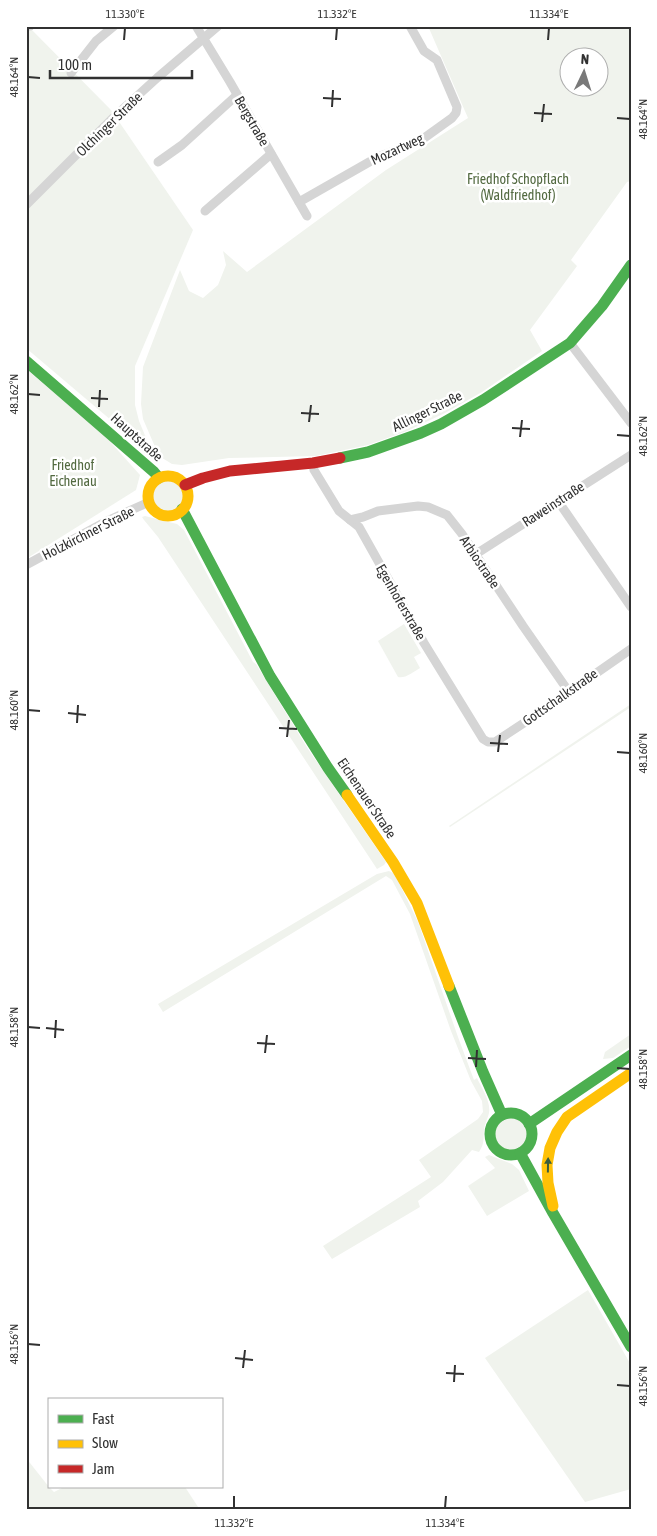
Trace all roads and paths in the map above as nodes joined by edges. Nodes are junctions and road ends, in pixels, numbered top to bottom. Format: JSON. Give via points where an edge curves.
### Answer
{"nodes":[{"id":1,"x":114,"y":26,"type":"edge"},
{"id":2,"x":196,"y":26,"type":"edge"},
{"id":3,"x":218,"y":26,"type":"edge"},
{"id":4,"x":410,"y":26,"type":"edge"},
{"id":5,"x":203,"y":39,"type":"junction"},
{"id":6,"x":71,"y":73,"type":"dead end"},
{"id":7,"x":237,"y":95,"type":"junction"},
{"id":8,"x":271,"y":154,"type":"junction"},
{"id":9,"x":158,"y":162,"type":"dead end"},
{"id":10,"x":299,"y":202,"type":"junction"},
{"id":11,"x":26,"y":205,"type":"edge"},
{"id":12,"x":205,"y":211,"type":"dead end"},
{"id":13,"x":306,"y":216,"type":"dead end"},
{"id":14,"x":631,"y":265,"type":"edge"},
{"id":15,"x":570,"y":343,"type":"junction"},
{"id":16,"x":26,"y":361,"type":"edge"},
{"id":17,"x":631,"y":423,"type":"edge"},
{"id":18,"x":631,"y":455,"type":"edge"},
{"id":19,"x":313,"y":464,"type":"junction"},
{"id":20,"x":159,"y":478,"type":"junction"},
{"id":21,"x":185,"y":485,"type":"junction"},
{"id":22,"x":558,"y":501,"type":"junction"},
{"id":23,"x":149,"y":502,"type":"junction"},
{"id":24,"x":182,"y":509,"type":"junction"},
{"id":25,"x":350,"y":520,"type":"junction"},
{"id":26,"x":476,"y":554,"type":"junction"},
{"id":27,"x":26,"y":565,"type":"edge"},
{"id":28,"x":631,"y":607,"type":"edge"},
{"id":29,"x":631,"y":649,"type":"edge"},
{"id":30,"x":570,"y":692,"type":"junction"},
{"id":31,"x":488,"y":742,"type":"joint"},
{"id":32,"x":631,"y":1055,"type":"edge"},
{"id":33,"x":631,"y":1072,"type":"edge"},
{"id":34,"x":502,"y":1116,"type":"junction"},
{"id":35,"x":529,"y":1124,"type":"junction"},
{"id":36,"x":520,"y":1154,"type":"junction"},
{"id":37,"x":552,"y":1213,"type":"junction"},
{"id":38,"x":631,"y":1347,"type":"edge"}],
"edges":[{"from":1,"to":6,"type":"street","via":[[96,40]]},
{"from":2,"to":5,"type":"street","name":"Bergstraße"},
{"from":3,"to":5,"type":"street","name":"Olchinger Straße"},
{"from":4,"to":10,"type":"street","name":"Mozartweg","via":[[424,52],[437,60],[457,107],[456,113],[420,141],[378,156]]},
{"from":5,"to":7,"type":"street","name":"Bergstraße"},
{"from":5,"to":11,"type":"street","name":"Olchinger Straße","via":[[113,118]]},
{"from":7,"to":8,"type":"street","name":"Bergstraße"},
{"from":7,"to":9,"type":"street","via":[[182,145]]},
{"from":8,"to":10,"type":"street","name":"Bergstraße"},
{"from":8,"to":12,"type":"street"},
{"from":10,"to":13,"type":"street","name":"Bergstraße"},
{"from":14,"to":15,"type":"main road","name":"Allinger Straße"},
{"from":15,"to":17,"type":"street"},
{"from":15,"to":19,"type":"main road","name":"Allinger Straße","via":[[482,400],[428,430],[368,452]]},
{"from":16,"to":20,"type":"main road","name":"Hauptstraße"},
{"from":18,"to":22,"type":"street","name":"Raweinstraße"},
{"from":19,"to":21,"type":"main road","name":"Allinger Straße","via":[[230,472]]},
{"from":19,"to":25,"type":"street","name":"Egenhoferstraße","via":[[339,511]]},
{"from":20,"to":21,"type":"main road","via":[[172,476]]},
{"from":20,"to":23,"type":"main road","via":[[150,487]]},
{"from":21,"to":24,"type":"main road","via":[[187,499]]},
{"from":22,"to":26,"type":"street","name":"Raweinstraße"},
{"from":22,"to":28,"type":"street"},
{"from":23,"to":24,"type":"main road","via":[[161,514],[174,514]]},
{"from":23,"to":27,"type":"street","name":"Holzkirchner Straße"},
{"from":24,"to":34,"type":"main road","name":"Eichenauer Straße","via":[[270,676],[393,862],[417,904]]},
{"from":25,"to":26,"type":"street","name":"Arbiostraße","via":[[378,511],[428,507],[446,515]]},
{"from":25,"to":31,"type":"street","name":"Egenhoferstraße","via":[[359,528],[424,643],[483,739]]},
{"from":26,"to":30,"type":"street","name":"Arbiostraße"},
{"from":29,"to":30,"type":"street","name":"Gottschalkstraße"},
{"from":30,"to":31,"type":"street","name":"Gottschalkstraße","via":[[495,742]]},
{"from":32,"to":35,"type":"main road"},
{"from":37,"to":33,"type":"main road","one_way":true,"via":[[547,1162],[559,1127],[567,1117]]},
{"from":34,"to":35,"type":"main road","via":[[514,1114]]},
{"from":34,"to":36,"type":"main road","via":[[490,1132],[492,1143],[507,1155]]},
{"from":35,"to":36,"type":"main road","via":[[532,1141]]},
{"from":36,"to":37,"type":"main road"},
{"from":37,"to":38,"type":"main road"}]}
